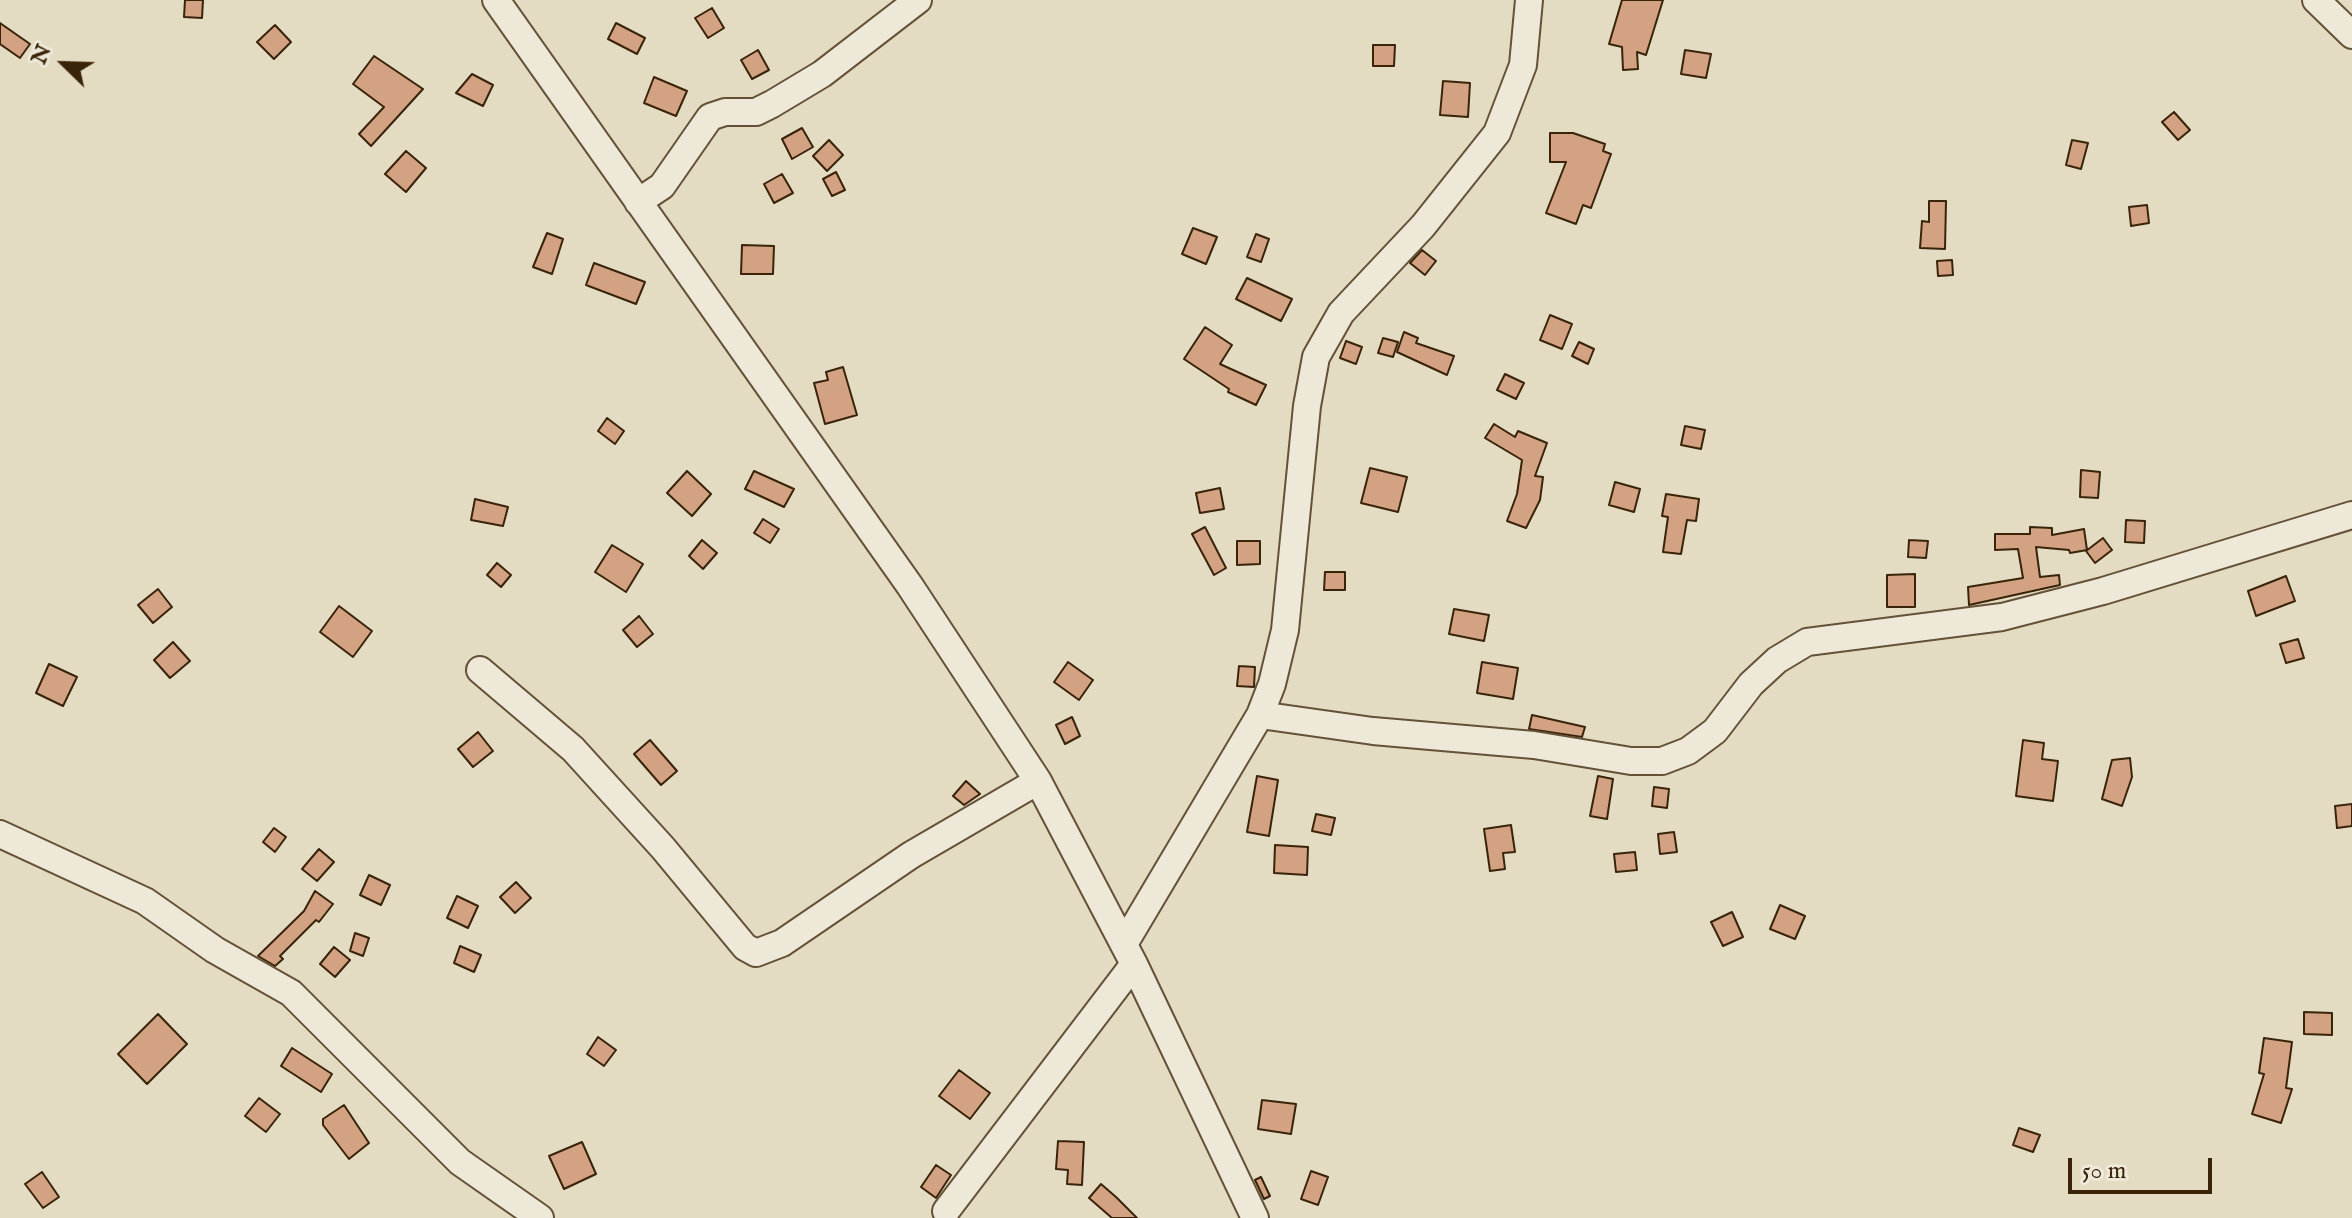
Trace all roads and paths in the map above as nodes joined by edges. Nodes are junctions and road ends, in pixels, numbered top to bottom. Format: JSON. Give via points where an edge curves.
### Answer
{"nodes":[{"id":1,"x":496,"y":0,"type":"edge"},
{"id":2,"x":918,"y":0,"type":"edge"},
{"id":3,"x":1529,"y":0,"type":"edge"},
{"id":4,"x":2316,"y":0,"type":"edge"},
{"id":5,"x":2352,"y":35,"type":"edge"},
{"id":6,"x":638,"y":202,"type":"junction"},
{"id":7,"x":2352,"y":515,"type":"edge"},
{"id":8,"x":480,"y":670,"type":"dead end"},
{"id":9,"x":1260,"y":715,"type":"junction"},
{"id":10,"x":1038,"y":781,"type":"junction"},
{"id":11,"x":0,"y":834,"type":"edge"},
{"id":12,"x":1129,"y":954,"type":"junction"},
{"id":13,"x":946,"y":1211,"type":"dead end"},
{"id":14,"x":540,"y":1218,"type":"edge"},
{"id":15,"x":1255,"y":1218,"type":"edge"}],
"edges":[{"from":1,"to":6,"type":"street"},
{"from":2,"to":6,"type":"street","via":[[822,74],[772,104],[756,112],[710,117],[662,186]]},
{"from":3,"to":9,"type":"street","via":[[1523,65],[1497,133],[1423,226],[1341,313],[1316,357],[1285,630]]},
{"from":4,"to":5,"type":"street"},
{"from":6,"to":10,"type":"street","via":[[901,573]]},
{"from":7,"to":9,"type":"street","via":[[2002,617],[1807,642],[1751,684],[1715,731],[1688,751],[1662,761]]},
{"from":8,"to":10,"type":"street","via":[[573,749],[745,947],[756,953],[782,943],[911,855]]},
{"from":9,"to":12,"type":"street"},
{"from":10,"to":12,"type":"street"},
{"from":11,"to":14,"type":"street","via":[[145,901],[215,950],[291,993],[460,1162]]},
{"from":12,"to":13,"type":"street"},
{"from":12,"to":15,"type":"street"}]}
